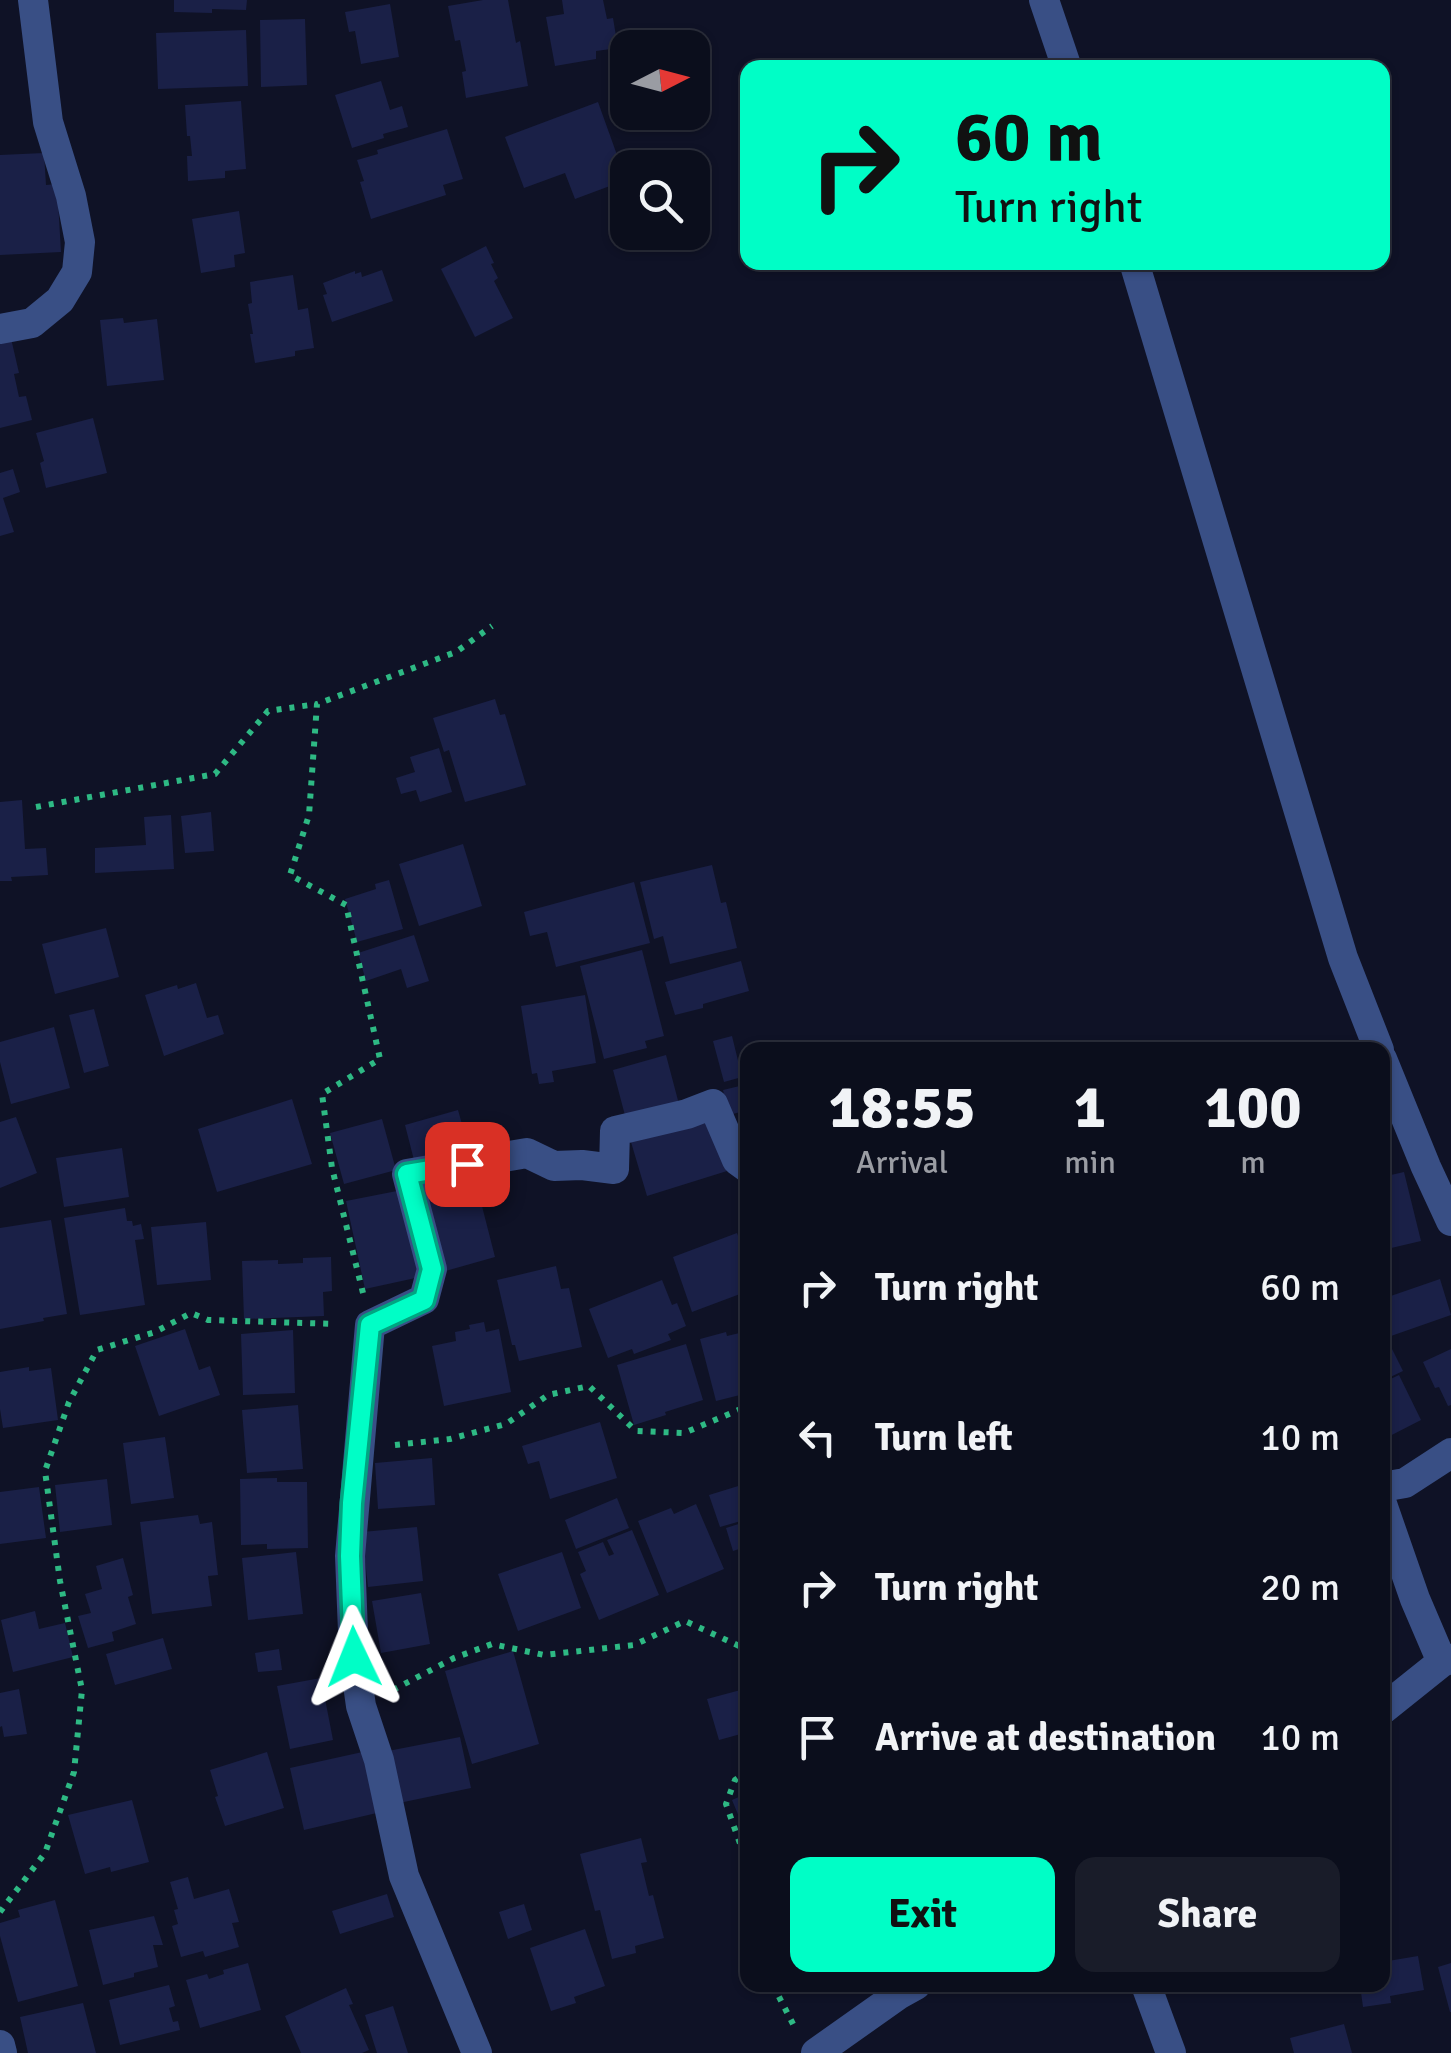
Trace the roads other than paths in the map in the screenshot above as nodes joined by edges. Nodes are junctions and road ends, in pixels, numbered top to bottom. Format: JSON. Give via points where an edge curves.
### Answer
{"nodes":[{"id":1,"x":33,"y":0,"type":"edge"},
{"id":2,"x":1044,"y":0,"type":"edge"},
{"id":3,"x":1064,"y":60,"type":"edge"},
{"id":4,"x":1136,"y":270,"type":"edge"},
{"id":5,"x":0,"y":330,"type":"edge"},
{"id":6,"x":1376,"y":1042,"type":"edge"},
{"id":7,"x":1390,"y":1078,"type":"edge"},
{"id":8,"x":740,"y":1163,"type":"edge"},
{"id":9,"x":1451,"y":1221,"type":"edge"},
{"id":10,"x":1451,"y":1453,"type":"edge"},
{"id":11,"x":1390,"y":1485,"type":"edge"},
{"id":12,"x":1390,"y":1527,"type":"edge"},
{"id":13,"x":1446,"y":1660,"type":"edge"},
{"id":14,"x":1390,"y":1704,"type":"edge"},
{"id":15,"x":903,"y":1992,"type":"edge"},
{"id":16,"x":1149,"y":1992,"type":"edge"},
{"id":17,"x":807,"y":2044,"type":"edge"},
{"id":18,"x":0,"y":2045,"type":"edge"},
{"id":19,"x":2,"y":2053,"type":"edge"},
{"id":20,"x":477,"y":2053,"type":"edge"},
{"id":21,"x":1171,"y":2053,"type":"edge"}],
"edges":[{"from":1,"to":5,"type":"street","via":[[48,122],[80,242],[76,272],[60,300],[32,323]]},
{"from":2,"to":3,"type":"street"},
{"from":4,"to":6,"type":"street","via":[[1342,958]]},
{"from":7,"to":9,"type":"street"},
{"from":8,"to":20,"type":"street","via":[[713,1104],[616,1131],[614,1168],[554,1166],[527,1153],[407,1174],[432,1269],[424,1300],[370,1325],[350,1556],[354,1657],[404,1876]]},
{"from":10,"to":11,"type":"street"},
{"from":12,"to":13,"type":"street"},
{"from":13,"to":14,"type":"street"},
{"from":15,"to":17,"type":"street"},
{"from":16,"to":21,"type":"street"},
{"from":18,"to":19,"type":"street"}]}
